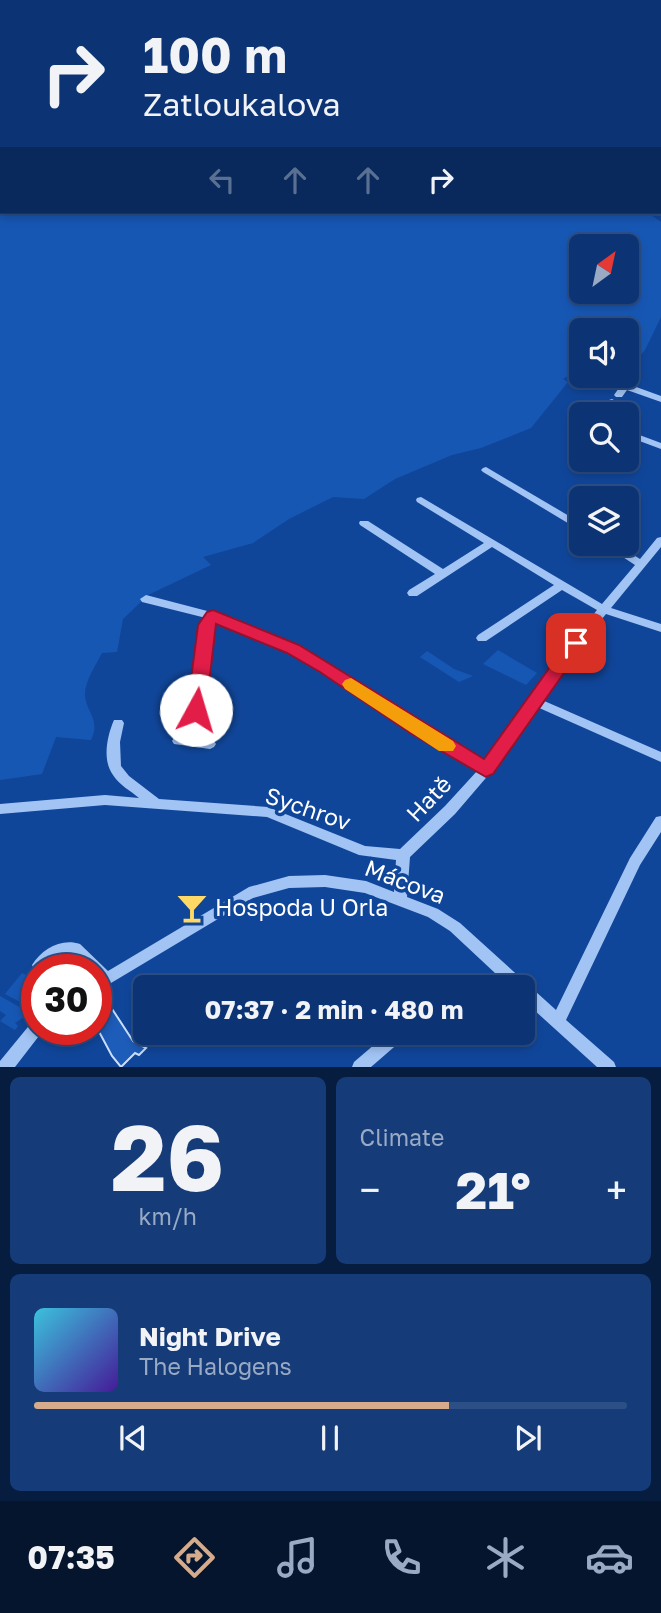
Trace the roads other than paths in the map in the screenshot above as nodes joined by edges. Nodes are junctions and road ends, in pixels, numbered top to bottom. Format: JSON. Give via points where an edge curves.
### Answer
{"nodes":[{"id":1,"x":661,"y":399,"type":"edge"},
{"id":2,"x":613,"y":402,"type":"edge"},
{"id":3,"x":639,"y":438,"type":"edge"},
{"id":4,"x":661,"y":446,"type":"edge"},
{"id":5,"x":486,"y":470,"type":"dead end"},
{"id":6,"x":421,"y":500,"type":"dead end"},
{"id":7,"x":569,"y":521,"type":"edge"},
{"id":8,"x":364,"y":523,"type":"dead end"},
{"id":9,"x":661,"y":541,"type":"edge"},
{"id":10,"x":491,"y":544,"type":"junction"},
{"id":11,"x":657,"y":552,"type":"edge"},
{"id":12,"x":628,"y":556,"type":"edge"},
{"id":13,"x":641,"y":564,"type":"junction"},
{"id":14,"x":443,"y":574,"type":"junction"},
{"id":15,"x":561,"y":586,"type":"junction"},
{"id":16,"x":412,"y":593,"type":"dead end"},
{"id":17,"x":146,"y":599,"type":"dead end"},
{"id":18,"x":603,"y":608,"type":"junction"},
{"id":19,"x":213,"y":616,"type":"junction"},
{"id":20,"x":661,"y":628,"type":"edge"},
{"id":21,"x":482,"y":638,"type":"dead end"},
{"id":22,"x":536,"y":702,"type":"junction"},
{"id":23,"x":118,"y":723,"type":"dead end"},
{"id":24,"x":178,"y":741,"type":"dead end"},
{"id":25,"x":194,"y":741,"type":"junction"},
{"id":26,"x":209,"y":744,"type":"dead end"},
{"id":27,"x":661,"y":757,"type":"edge"},
{"id":28,"x":486,"y":769,"type":"junction"},
{"id":29,"x":156,"y":804,"type":"junction"},
{"id":30,"x":0,"y":809,"type":"edge"},
{"id":31,"x":661,"y":821,"type":"edge"},
{"id":32,"x":403,"y":855,"type":"junction"},
{"id":33,"x":400,"y":899,"type":"junction"},
{"id":34,"x":53,"y":954,"type":"edge"},
{"id":35,"x":80,"y":954,"type":"edge"},
{"id":36,"x":508,"y":975,"type":"edge"},
{"id":37,"x":112,"y":976,"type":"edge"},
{"id":38,"x":535,"y":1000,"type":"edge"},
{"id":39,"x":558,"y":1021,"type":"junction"},
{"id":40,"x":23,"y":1045,"type":"edge"},
{"id":41,"x":386,"y":1045,"type":"edge"},
{"id":42,"x":5,"y":1067,"type":"edge"},
{"id":43,"x":360,"y":1067,"type":"edge"},
{"id":44,"x":608,"y":1067,"type":"edge"}],
"edges":[{"from":1,"to":2,"type":"street","via":[[624,387]]},
{"from":3,"to":4,"type":"street"},
{"from":5,"to":7,"type":"street"},
{"from":6,"to":10,"type":"street"},
{"from":8,"to":14,"type":"street"},
{"from":9,"to":11,"type":"street","name":"Hatě"},
{"from":10,"to":14,"type":"street"},
{"from":10,"to":15,"type":"street"},
{"from":11,"to":13,"type":"street","name":"Hatě"},
{"from":12,"to":13,"type":"street"},
{"from":13,"to":18,"type":"street","name":"Hatě"},
{"from":14,"to":16,"type":"street"},
{"from":15,"to":18,"type":"street"},
{"from":15,"to":21,"type":"street"},
{"from":17,"to":19,"type":"street"},
{"from":18,"to":20,"type":"street"},
{"from":18,"to":22,"type":"street","name":"Hatě"},
{"from":19,"to":25,"type":"street","via":[[207,625]]},
{"from":19,"to":28,"type":"street","via":[[316,662]]},
{"from":22,"to":27,"type":"street"},
{"from":22,"to":28,"type":"street","name":"Hatě"},
{"from":23,"to":29,"type":"street","via":[[115,771]]},
{"from":24,"to":25,"type":"street"},
{"from":25,"to":26,"type":"street"},
{"from":28,"to":32,"type":"street","name":"Hatě"},
{"from":29,"to":30,"type":"street","name":"Sychrov","via":[[105,800]]},
{"from":29,"to":32,"type":"street","name":"Sychrov","via":[[268,812],[364,851]]},
{"from":31,"to":39,"type":"street","via":[[634,863]]},
{"from":32,"to":33,"type":"street"},
{"from":33,"to":36,"type":"street","name":"Mácova","via":[[455,927]]},
{"from":33,"to":37,"type":"street","name":"Mácova","via":[[325,880],[289,882],[249,892]]},
{"from":34,"to":35,"type":"street","name":"Mácova","via":[[61,948],[75,948]]},
{"from":38,"to":39,"type":"street","name":"Mácova"},
{"from":39,"to":44,"type":"street","name":"Mácova"},
{"from":40,"to":42,"type":"street"},
{"from":41,"to":43,"type":"street"}]}
